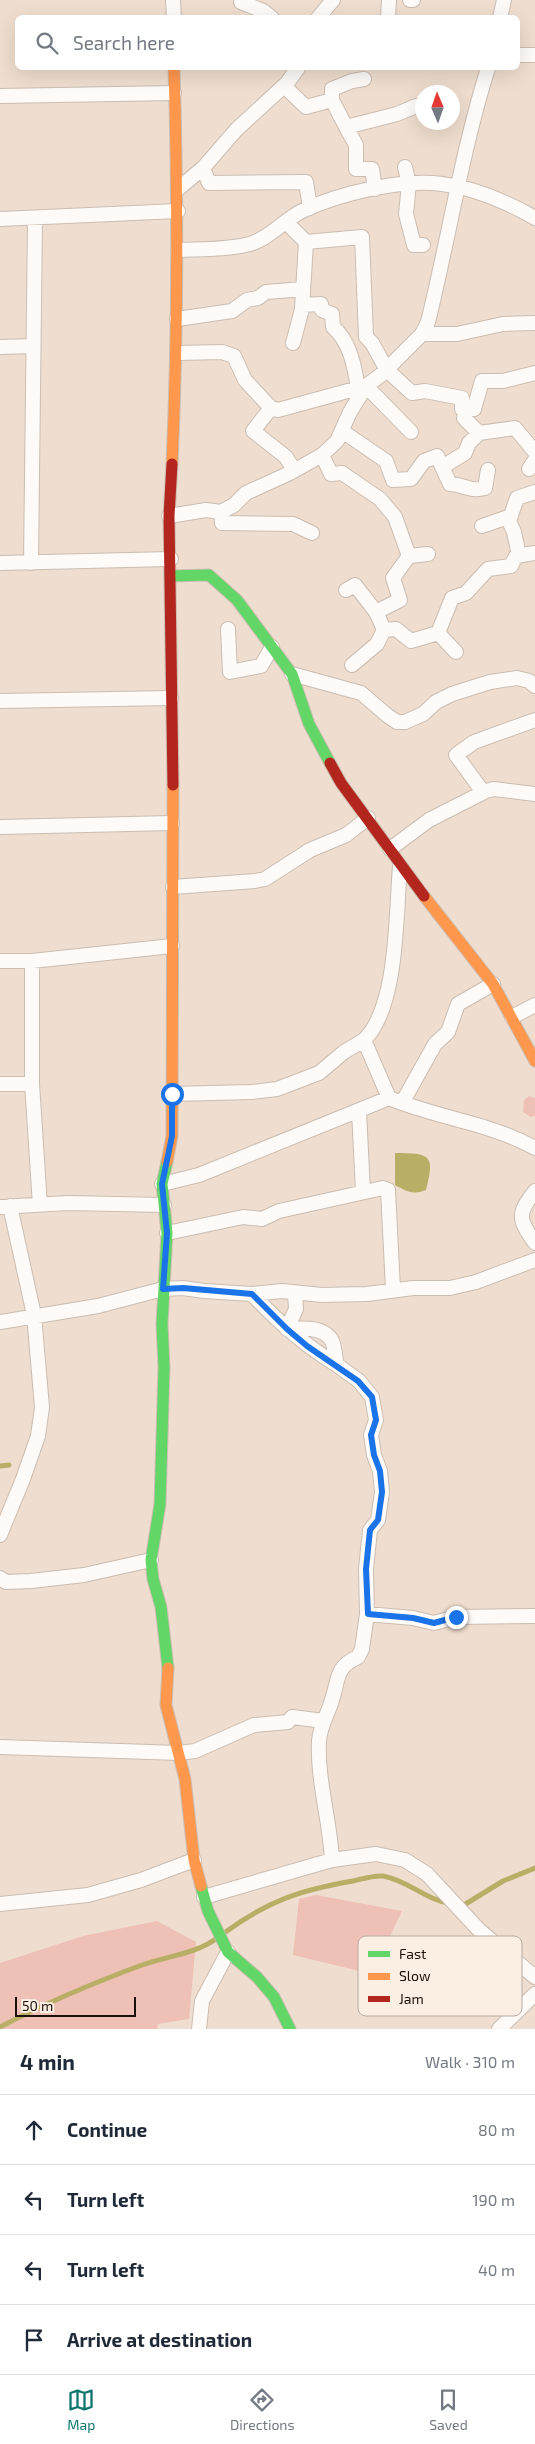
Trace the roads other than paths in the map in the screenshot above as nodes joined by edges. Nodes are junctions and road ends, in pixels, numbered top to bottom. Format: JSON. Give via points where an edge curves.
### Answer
{"nodes":[{"id":1,"x":174,"y":0,"type":"edge"},
{"id":2,"x":242,"y":0,"type":"edge"},
{"id":3,"x":333,"y":0,"type":"edge"},
{"id":4,"x":389,"y":0,"type":"edge"},
{"id":5,"x":504,"y":0,"type":"edge"},
{"id":6,"x":174,"y":15,"type":"edge"},
{"id":7,"x":268,"y":15,"type":"edge"},
{"id":8,"x":320,"y":15,"type":"edge"},
{"id":9,"x":388,"y":15,"type":"edge"},
{"id":10,"x":501,"y":15,"type":"edge"},
{"id":11,"x":520,"y":55,"type":"edge"},
{"id":12,"x":535,"y":55,"type":"edge"},
{"id":13,"x":174,"y":70,"type":"edge"},
{"id":14,"x":296,"y":70,"type":"edge"},
{"id":15,"x":487,"y":70,"type":"edge"},
{"id":16,"x":364,"y":79,"type":"dead end"},
{"id":17,"x":284,"y":86,"type":"junction"},
{"id":18,"x":174,"y":93,"type":"junction"},
{"id":19,"x":0,"y":96,"type":"edge"},
{"id":20,"x":332,"y":100,"type":"junction"},
{"id":21,"x":415,"y":106,"type":"edge"},
{"id":22,"x":346,"y":127,"type":"junction"},
{"id":23,"x":405,"y":167,"type":"dead end"},
{"id":24,"x":203,"y":168,"type":"junction"},
{"id":25,"x":409,"y":184,"type":"junction"},
{"id":26,"x":456,"y":186,"type":"junction"},
{"id":27,"x":178,"y":189,"type":"junction"},
{"id":28,"x":375,"y":189,"type":"junction"},
{"id":29,"x":310,"y":208,"type":"junction"},
{"id":30,"x":178,"y":211,"type":"junction"},
{"id":31,"x":35,"y":218,"type":"junction"},
{"id":32,"x":535,"y":218,"type":"edge"},
{"id":33,"x":0,"y":219,"type":"edge"},
{"id":34,"x":287,"y":223,"type":"junction"},
{"id":35,"x":306,"y":242,"type":"junction"},
{"id":36,"x":423,"y":246,"type":"dead end"},
{"id":37,"x":178,"y":250,"type":"junction"},
{"id":38,"x":303,"y":289,"type":"junction"},
{"id":39,"x":302,"y":305,"type":"junction"},
{"id":40,"x":177,"y":320,"type":"junction"},
{"id":41,"x":535,"y":323,"type":"edge"},
{"id":42,"x":422,"y":334,"type":"junction"},
{"id":43,"x":292,"y":342,"type":"dead end"},
{"id":44,"x":0,"y":346,"type":"edge"},
{"id":45,"x":33,"y":346,"type":"junction"},
{"id":46,"x":177,"y":353,"type":"junction"},
{"id":47,"x":387,"y":370,"type":"junction"},
{"id":48,"x":535,"y":372,"type":"edge"},
{"id":49,"x":362,"y":388,"type":"junction"},
{"id":50,"x":270,"y":408,"type":"junction"},
{"id":51,"x":466,"y":409,"type":"junction"},
{"id":52,"x":342,"y":432,"type":"junction"},
{"id":53,"x":411,"y":432,"type":"dead end"},
{"id":54,"x":479,"y":433,"type":"junction"},
{"id":55,"x":535,"y":452,"type":"edge"},
{"id":56,"x":322,"y":455,"type":"junction"},
{"id":57,"x":444,"y":466,"type":"junction"},
{"id":58,"x":294,"y":470,"type":"junction"},
{"id":59,"x":488,"y":470,"type":"dead end"},
{"id":60,"x":535,"y":492,"type":"edge"},
{"id":61,"x":221,"y":512,"type":"junction"},
{"id":62,"x":169,"y":516,"type":"junction"},
{"id":63,"x":511,"y":516,"type":"junction"},
{"id":64,"x":482,"y":526,"type":"dead end"},
{"id":65,"x":312,"y":533,"type":"dead end"},
{"id":66,"x":428,"y":554,"type":"dead end"},
{"id":67,"x":535,"y":554,"type":"edge"},
{"id":68,"x":519,"y":555,"type":"junction"},
{"id":69,"x":409,"y":556,"type":"junction"},
{"id":70,"x":171,"y":559,"type":"junction"},
{"id":71,"x":0,"y":563,"type":"edge"},
{"id":72,"x":31,"y":563,"type":"junction"},
{"id":73,"x":170,"y":576,"type":"junction"},
{"id":74,"x":346,"y":590,"type":"dead end"},
{"id":75,"x":376,"y":612,"type":"junction"},
{"id":76,"x":228,"y":629,"type":"dead end"},
{"id":77,"x":384,"y":630,"type":"junction"},
{"id":78,"x":438,"y":634,"type":"junction"},
{"id":79,"x":272,"y":646,"type":"junction"},
{"id":80,"x":456,"y":652,"type":"dead end"},
{"id":81,"x":352,"y":665,"type":"dead end"},
{"id":82,"x":292,"y":674,"type":"junction"},
{"id":83,"x":535,"y":686,"type":"edge"},
{"id":84,"x":171,"y":698,"type":"junction"},
{"id":85,"x":0,"y":702,"type":"edge"},
{"id":86,"x":535,"y":720,"type":"edge"},
{"id":87,"x":483,"y":792,"type":"junction"},
{"id":88,"x":535,"y":794,"type":"edge"},
{"id":89,"x":368,"y":818,"type":"junction"},
{"id":90,"x":172,"y":823,"type":"junction"},
{"id":91,"x":0,"y":827,"type":"edge"},
{"id":92,"x":390,"y":849,"type":"junction"},
{"id":93,"x":400,"y":866,"type":"junction"},
{"id":94,"x":172,"y":887,"type":"junction"},
{"id":95,"x":172,"y":946,"type":"junction"},
{"id":96,"x":0,"y":961,"type":"edge"},
{"id":97,"x":32,"y":961,"type":"junction"},
{"id":98,"x":493,"y":984,"type":"junction"},
{"id":99,"x":535,"y":1005,"type":"edge"},
{"id":100,"x":512,"y":1017,"type":"junction"},
{"id":101,"x":364,"y":1040,"type":"junction"},
{"id":102,"x":535,"y":1061,"type":"edge"},
{"id":103,"x":0,"y":1084,"type":"edge"},
{"id":104,"x":32,"y":1084,"type":"junction"},
{"id":105,"x":172,"y":1094,"type":"junction"},
{"id":106,"x":396,"y":1101,"type":"junction"},
{"id":107,"x":359,"y":1111,"type":"junction"},
{"id":108,"x":535,"y":1148,"type":"edge"},
{"id":109,"x":162,"y":1184,"type":"junction"},
{"id":110,"x":535,"y":1191,"type":"edge"},
{"id":111,"x":363,"y":1192,"type":"junction"},
{"id":112,"x":40,"y":1205,"type":"junction"},
{"id":113,"x":164,"y":1205,"type":"junction"},
{"id":114,"x":5,"y":1206,"type":"edge"},
{"id":115,"x":167,"y":1233,"type":"junction"},
{"id":116,"x":535,"y":1243,"type":"edge"},
{"id":117,"x":535,"y":1260,"type":"edge"},
{"id":118,"x":163,"y":1289,"type":"junction"},
{"id":119,"x":393,"y":1289,"type":"junction"},
{"id":120,"x":295,"y":1293,"type":"junction"},
{"id":121,"x":252,"y":1294,"type":"junction"},
{"id":122,"x":34,"y":1315,"type":"junction"},
{"id":123,"x":0,"y":1322,"type":"edge"},
{"id":124,"x":287,"y":1329,"type":"junction"},
{"id":125,"x":337,"y":1365,"type":"junction"},
{"id":126,"x":0,"y":1535,"type":"edge"},
{"id":127,"x":151,"y":1560,"type":"junction"},
{"id":128,"x":0,"y":1578,"type":"edge"},
{"id":129,"x":368,"y":1614,"type":"junction"},
{"id":130,"x":535,"y":1616,"type":"edge"},
{"id":131,"x":324,"y":1720,"type":"junction"},
{"id":132,"x":0,"y":1747,"type":"edge"},
{"id":133,"x":179,"y":1754,"type":"junction"},
{"id":134,"x":194,"y":1860,"type":"junction"},
{"id":135,"x":332,"y":1860,"type":"junction"},
{"id":136,"x":204,"y":1897,"type":"junction"},
{"id":137,"x":0,"y":1904,"type":"edge"},
{"id":138,"x":486,"y":1936,"type":"edge"},
{"id":139,"x":228,"y":1952,"type":"junction"},
{"id":140,"x":522,"y":1966,"type":"edge"},
{"id":141,"x":535,"y":1977,"type":"edge"},
{"id":142,"x":535,"y":1994,"type":"edge"},
{"id":143,"x":522,"y":2007,"type":"edge"},
{"id":144,"x":512,"y":2016,"type":"edge"},
{"id":145,"x":199,"y":2029,"type":"edge"},
{"id":146,"x":290,"y":2029,"type":"edge"},
{"id":147,"x":499,"y":2029,"type":"edge"}],
"edges":[{"from":1,"to":6,"type":"street"},
{"from":2,"to":7,"type":"street"},
{"from":3,"to":8,"type":"street"},
{"from":4,"to":9,"type":"street"},
{"from":5,"to":10,"type":"street"},
{"from":11,"to":12,"type":"street"},
{"from":13,"to":18,"type":"street"},
{"from":14,"to":17,"type":"street"},
{"from":15,"to":26,"type":"street"},
{"from":16,"to":20,"type":"street","via":[[332,89]]},
{"from":17,"to":20,"type":"street","via":[[306,107]]},
{"from":17,"to":24,"type":"street","via":[[236,130]]},
{"from":18,"to":19,"type":"street"},
{"from":18,"to":27,"type":"street"},
{"from":20,"to":22,"type":"street"},
{"from":21,"to":22,"type":"street"},
{"from":22,"to":28,"type":"street","via":[[356,145],[356,169],[372,169]]},
{"from":23,"to":25,"type":"street"},
{"from":24,"to":27,"type":"street"},
{"from":24,"to":29,"type":"street","via":[[209,183],[306,182]]},
{"from":25,"to":26,"type":"street"},
{"from":25,"to":28,"type":"street"},
{"from":25,"to":36,"type":"street","via":[[406,214],[414,245]]},
{"from":26,"to":32,"type":"street"},
{"from":26,"to":42,"type":"street","via":[[442,262],[428,322]]},
{"from":27,"to":30,"type":"street"},
{"from":28,"to":29,"type":"street","via":[[345,194]]},
{"from":29,"to":34,"type":"street"},
{"from":30,"to":31,"type":"street"},
{"from":30,"to":37,"type":"street"},
{"from":31,"to":33,"type":"street"},
{"from":31,"to":45,"type":"street"},
{"from":34,"to":35,"type":"street"},
{"from":34,"to":37,"type":"street","via":[[250,244]]},
{"from":35,"to":38,"type":"street"},
{"from":35,"to":47,"type":"street","via":[[362,237],[366,337]]},
{"from":37,"to":40,"type":"street"},
{"from":38,"to":39,"type":"street"},
{"from":38,"to":40,"type":"street","via":[[266,292],[232,311]]},
{"from":39,"to":43,"type":"street"},
{"from":39,"to":49,"type":"street","via":[[322,304],[322,310],[332,314],[333,328],[342,334]]},
{"from":40,"to":46,"type":"street"},
{"from":41,"to":42,"type":"street","via":[[510,324],[457,334]]},
{"from":42,"to":47,"type":"street"},
{"from":44,"to":45,"type":"street"},
{"from":45,"to":72,"type":"street"},
{"from":46,"to":50,"type":"street","via":[[207,352],[234,356],[245,380]]},
{"from":46,"to":62,"type":"street"},
{"from":47,"to":49,"type":"street"},
{"from":47,"to":51,"type":"street","via":[[412,392],[425,391],[462,398],[462,409]]},
{"from":48,"to":51,"type":"street","via":[[503,381],[482,381],[474,409]]},
{"from":49,"to":50,"type":"street","via":[[286,409]]},
{"from":49,"to":52,"type":"street"},
{"from":49,"to":53,"type":"street"},
{"from":50,"to":58,"type":"street","via":[[253,431],[286,457]]},
{"from":51,"to":54,"type":"street","via":[[464,418]]},
{"from":52,"to":56,"type":"street"},
{"from":52,"to":57,"type":"street","via":[[386,461],[393,480],[412,479],[424,461],[437,456]]},
{"from":54,"to":55,"type":"street","via":[[515,428]]},
{"from":54,"to":57,"type":"street","via":[[465,453]]},
{"from":56,"to":58,"type":"street"},
{"from":56,"to":69,"type":"street","via":[[331,474],[342,473],[380,499],[395,517]]},
{"from":57,"to":59,"type":"street","via":[[450,484],[472,491],[485,488]]},
{"from":58,"to":61,"type":"street","via":[[246,493],[234,506]]},
{"from":60,"to":63,"type":"street","via":[[517,498]]},
{"from":61,"to":62,"type":"street","via":[[206,510]]},
{"from":61,"to":65,"type":"street","via":[[222,523],[293,524]]},
{"from":62,"to":70,"type":"street"},
{"from":63,"to":64,"type":"street"},
{"from":63,"to":68,"type":"street","via":[[509,521]]},
{"from":66,"to":69,"type":"street"},
{"from":67,"to":68,"type":"street"},
{"from":68,"to":78,"type":"street","via":[[511,566],[488,569],[466,593],[452,598]]},
{"from":69,"to":75,"type":"street","via":[[393,578],[400,600]]},
{"from":70,"to":72,"type":"street"},
{"from":70,"to":73,"type":"street"},
{"from":71,"to":72,"type":"street"},
{"from":73,"to":79,"type":"street","via":[[202,574],[217,580],[237,600]]},
{"from":73,"to":84,"type":"street"},
{"from":74,"to":75,"type":"street","via":[[355,585]]},
{"from":75,"to":77,"type":"street"},
{"from":76,"to":79,"type":"street","via":[[230,672],[261,666]]},
{"from":77,"to":78,"type":"street","via":[[396,629],[411,641]]},
{"from":77,"to":81,"type":"street","via":[[377,644]]},
{"from":78,"to":80,"type":"street"},
{"from":79,"to":82,"type":"street"},
{"from":82,"to":83,"type":"street","via":[[361,693],[397,722],[423,714],[444,698],[490,682],[517,678]]},
{"from":82,"to":89,"type":"street","via":[[297,694],[322,748],[341,783]]},
{"from":84,"to":85,"type":"street"},
{"from":84,"to":90,"type":"street"},
{"from":86,"to":87,"type":"street","via":[[474,742],[456,755]]},
{"from":87,"to":88,"type":"street","via":[[494,789]]},
{"from":87,"to":92,"type":"street","via":[[429,820]]},
{"from":89,"to":92,"type":"street"},
{"from":89,"to":94,"type":"street","via":[[346,835],[310,850],[264,879]]},
{"from":90,"to":91,"type":"street"},
{"from":90,"to":94,"type":"street"},
{"from":92,"to":93,"type":"street"},
{"from":93,"to":98,"type":"street"},
{"from":93,"to":101,"type":"street","via":[[388,991],[372,1032]]},
{"from":94,"to":95,"type":"street"},
{"from":95,"to":97,"type":"street"},
{"from":95,"to":105,"type":"street"},
{"from":96,"to":97,"type":"street"},
{"from":97,"to":104,"type":"street"},
{"from":98,"to":100,"type":"street"},
{"from":98,"to":106,"type":"street","via":[[458,1004],[448,1032],[435,1044]]},
{"from":99,"to":100,"type":"street"},
{"from":100,"to":102,"type":"street"},
{"from":101,"to":105,"type":"street","via":[[319,1073],[277,1089]]},
{"from":101,"to":106,"type":"street"},
{"from":103,"to":104,"type":"street"},
{"from":104,"to":112,"type":"street"},
{"from":105,"to":109,"type":"street","via":[[172,1136]]},
{"from":106,"to":107,"type":"street"},
{"from":106,"to":108,"type":"street","via":[[434,1115],[488,1127]]},
{"from":107,"to":109,"type":"street","via":[[199,1175]]},
{"from":107,"to":111,"type":"street"},
{"from":109,"to":113,"type":"street"},
{"from":110,"to":116,"type":"street","via":[[522,1208],[522,1223]]},
{"from":111,"to":115,"type":"street","via":[[279,1211],[262,1219],[243,1217]]},
{"from":111,"to":119,"type":"street","via":[[388,1190]]},
{"from":112,"to":113,"type":"street"},
{"from":112,"to":114,"type":"street"},
{"from":113,"to":115,"type":"street"},
{"from":114,"to":122,"type":"street"},
{"from":115,"to":118,"type":"street"},
{"from":117,"to":119,"type":"street","via":[[450,1288]]},
{"from":118,"to":121,"type":"street"},
{"from":118,"to":122,"type":"street","via":[[98,1306]]},
{"from":118,"to":127,"type":"street","via":[[160,1504]]},
{"from":119,"to":120,"type":"street","via":[[367,1294]]},
{"from":120,"to":121,"type":"street"},
{"from":120,"to":124,"type":"street","via":[[296,1309]]},
{"from":121,"to":124,"type":"street"},
{"from":122,"to":123,"type":"street"},
{"from":122,"to":126,"type":"street","via":[[42,1407],[38,1436]]},
{"from":124,"to":125,"type":"street"},
{"from":124,"to":125,"type":"street","via":[[323,1332],[332,1341]]},
{"from":125,"to":129,"type":"street","via":[[372,1397],[376,1420],[371,1435],[382,1492],[378,1520],[370,1530],[366,1569]]},
{"from":127,"to":128,"type":"street","via":[[84,1575],[6,1582]]},
{"from":127,"to":133,"type":"street","via":[[161,1607],[168,1668],[166,1705]]},
{"from":129,"to":130,"type":"street","via":[[434,1623],[456,1617]]},
{"from":129,"to":131,"type":"street","via":[[362,1649],[358,1657],[345,1662]]},
{"from":131,"to":133,"type":"street","via":[[292,1717],[288,1722],[254,1725],[195,1751]]},
{"from":131,"to":135,"type":"street","via":[[319,1739],[320,1770]]},
{"from":132,"to":133,"type":"street"},
{"from":133,"to":134,"type":"street"},
{"from":134,"to":136,"type":"street"},
{"from":134,"to":137,"type":"street","via":[[88,1895]]},
{"from":135,"to":136,"type":"street"},
{"from":135,"to":138,"type":"street","via":[[376,1854],[405,1860],[427,1874]]},
{"from":136,"to":139,"type":"street","via":[[216,1932]]},
{"from":139,"to":145,"type":"street","via":[[202,2001]]},
{"from":139,"to":146,"type":"street","via":[[257,1976]]},
{"from":140,"to":141,"type":"street"},
{"from":142,"to":143,"type":"street"},
{"from":144,"to":147,"type":"street"}]}
